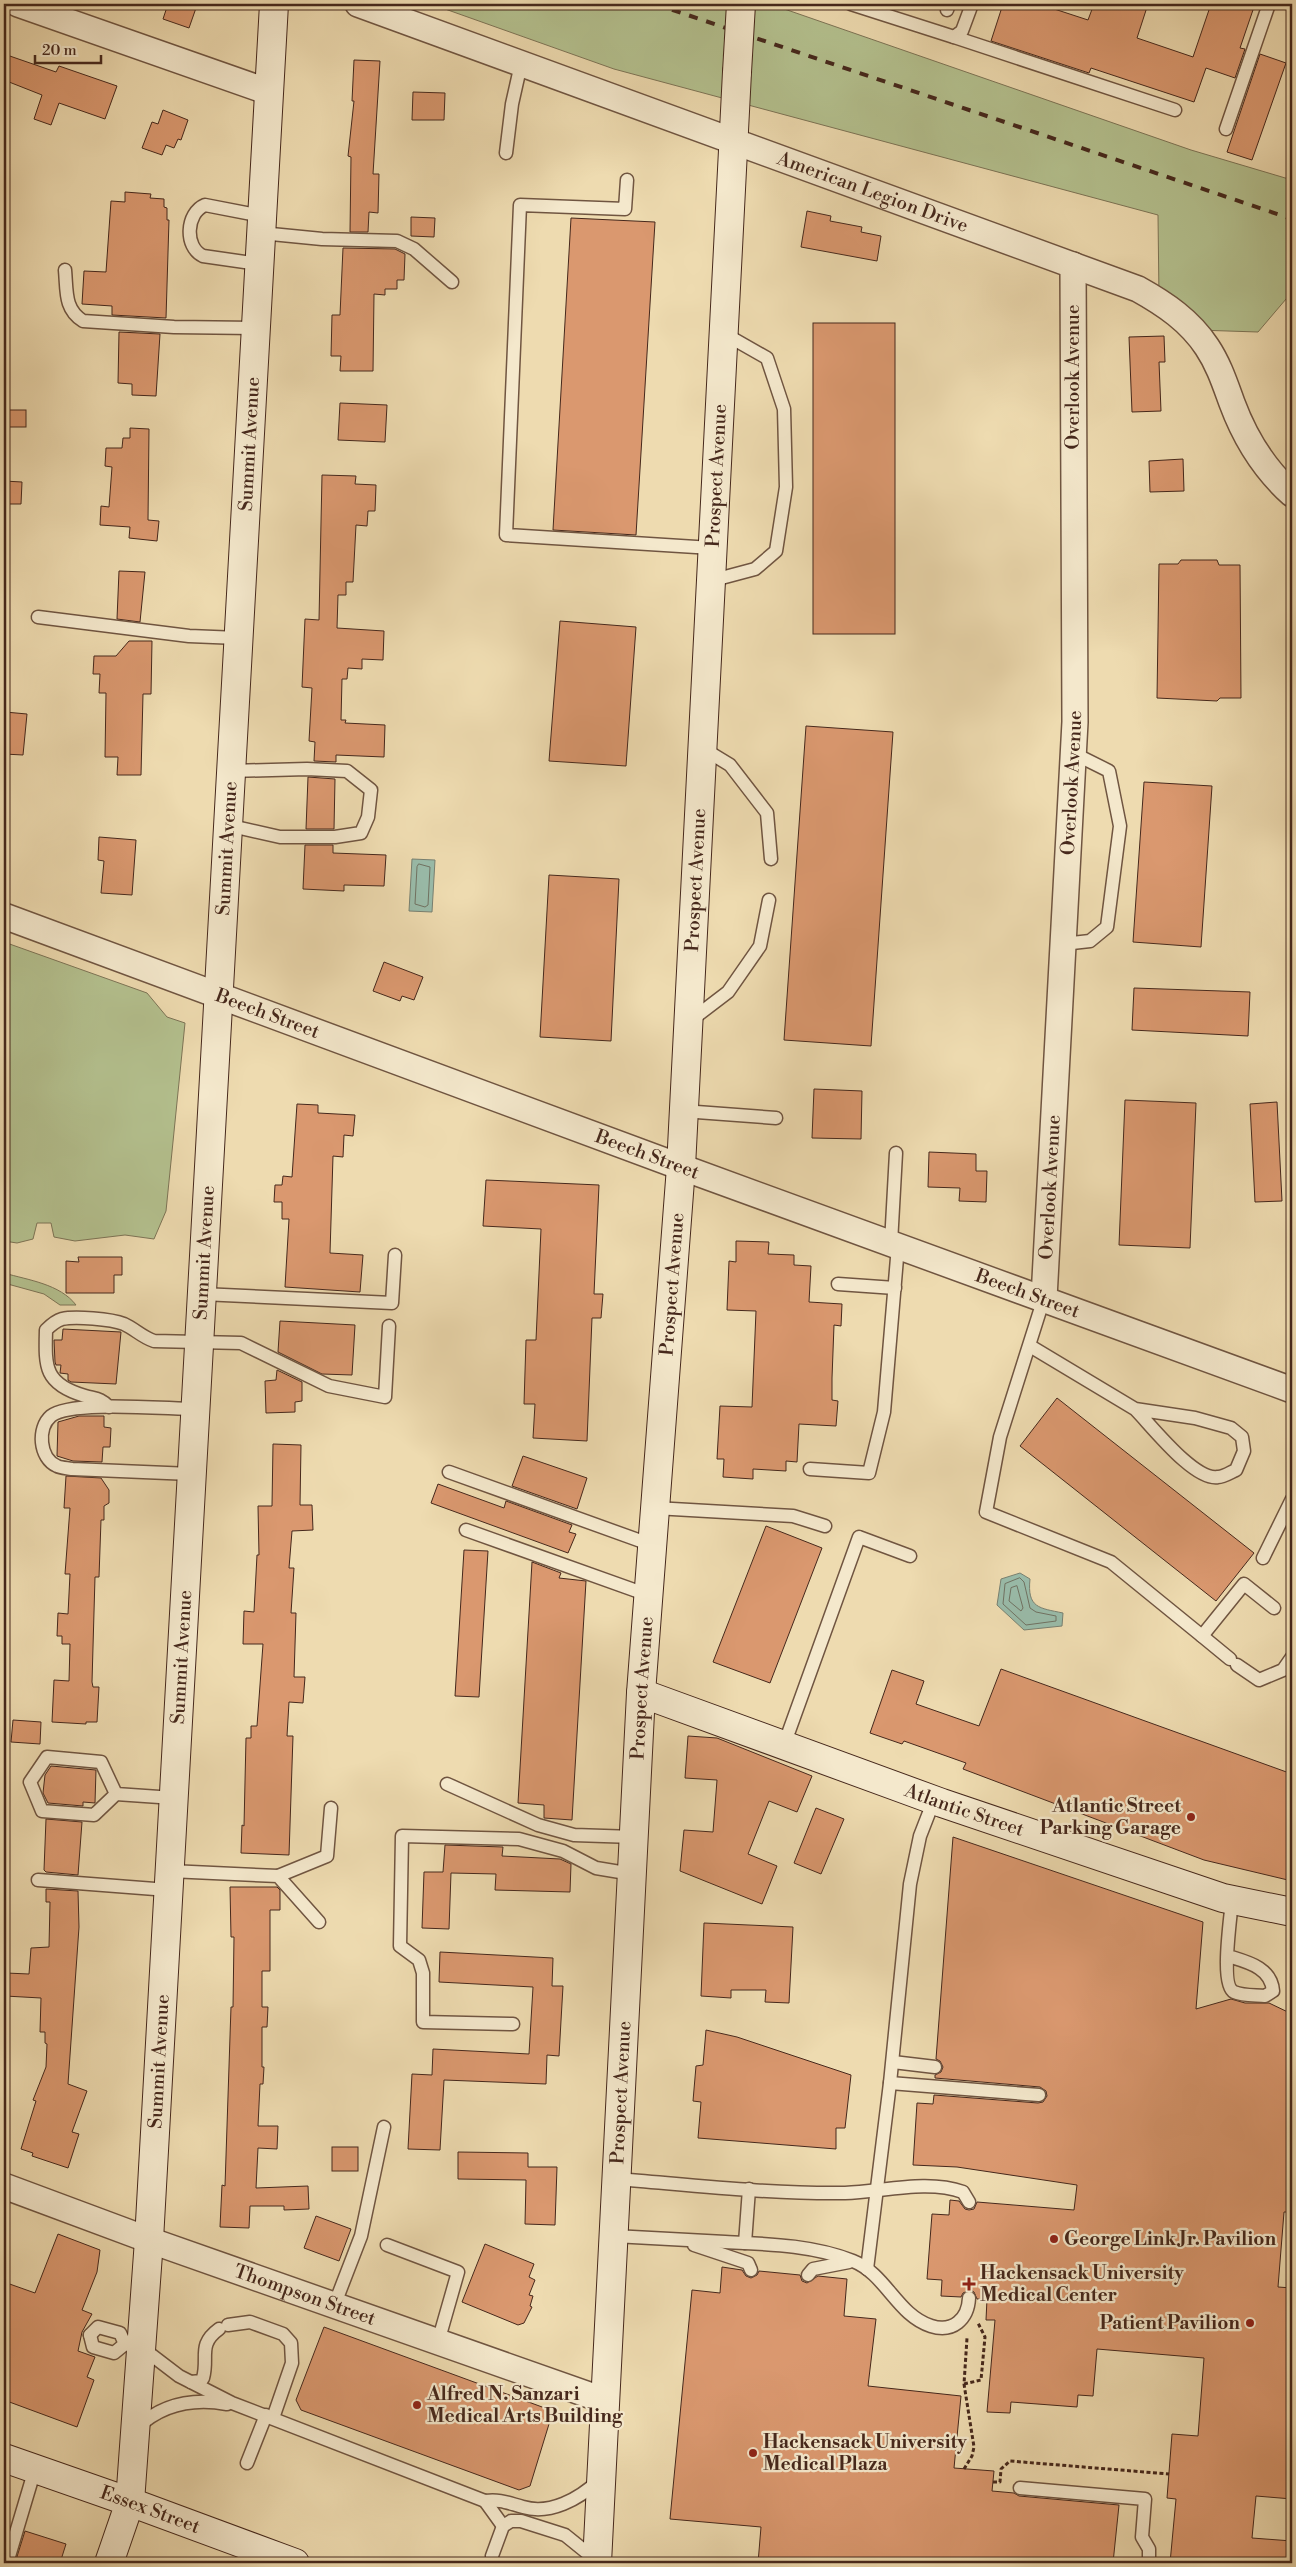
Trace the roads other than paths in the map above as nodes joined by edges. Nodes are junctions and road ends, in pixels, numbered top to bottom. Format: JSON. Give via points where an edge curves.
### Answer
{"nodes":[{"id":1,"x":18,"y":4,"type":"edge"},
{"id":2,"x":274,"y":4,"type":"edge"},
{"id":3,"x":358,"y":4,"type":"edge"},
{"id":4,"x":741,"y":4,"type":"edge"},
{"id":5,"x":851,"y":4,"type":"edge"},
{"id":6,"x":972,"y":4,"type":"edge"},
{"id":7,"x":1270,"y":4,"type":"edge"},
{"id":8,"x":954,"y":37,"type":"junction"},
{"id":9,"x":521,"y":64,"type":"junction"},
{"id":10,"x":269,"y":92,"type":"junction"},
{"id":11,"x":1174,"y":110,"type":"dead end"},
{"id":12,"x":1226,"y":129,"type":"dead end"},
{"id":13,"x":732,"y":142,"type":"junction"},
{"id":14,"x":506,"y":153,"type":"dead end"},
{"id":15,"x":627,"y":180,"type":"dead end"},
{"id":16,"x":261,"y":224,"type":"junction"},
{"id":17,"x":259,"y":264,"type":"junction"},
{"id":18,"x":1073,"y":265,"type":"junction"},
{"id":19,"x":65,"y":270,"type":"dead end"},
{"id":20,"x":452,"y":282,"type":"dead end"},
{"id":21,"x":255,"y":328,"type":"junction"},
{"id":22,"x":723,"y":333,"type":"junction"},
{"id":23,"x":1292,"y":494,"type":"edge"},
{"id":24,"x":712,"y":548,"type":"junction"},
{"id":25,"x":710,"y":581,"type":"junction"},
{"id":26,"x":38,"y":617,"type":"dead end"},
{"id":27,"x":238,"y":638,"type":"junction"},
{"id":28,"x":702,"y":748,"type":"junction"},
{"id":29,"x":1073,"y":753,"type":"junction"},
{"id":30,"x":230,"y":771,"type":"junction"},
{"id":31,"x":228,"y":825,"type":"junction"},
{"id":32,"x":771,"y":859,"type":"dead end"},
{"id":33,"x":769,"y":900,"type":"dead end"},
{"id":34,"x":4,"y":916,"type":"edge"},
{"id":35,"x":1063,"y":944,"type":"junction"},
{"id":36,"x":218,"y":996,"type":"junction"},
{"id":37,"x":688,"y":1022,"type":"junction"},
{"id":38,"x":683,"y":1110,"type":"junction"},
{"id":39,"x":776,"y":1118,"type":"dead end"},
{"id":40,"x":896,"y":1153,"type":"dead end"},
{"id":41,"x":680,"y":1167,"type":"junction"},
{"id":42,"x":895,"y":1244,"type":"junction"},
{"id":43,"x":395,"y":1256,"type":"dead end"},
{"id":44,"x":838,"y":1284,"type":"dead end"},
{"id":45,"x":895,"y":1288,"type":"junction"},
{"id":46,"x":202,"y":1294,"type":"junction"},
{"id":47,"x":1044,"y":1298,"type":"junction"},
{"id":48,"x":389,"y":1326,"type":"dead end"},
{"id":49,"x":199,"y":1341,"type":"junction"},
{"id":50,"x":1030,"y":1346,"type":"junction"},
{"id":51,"x":1292,"y":1390,"type":"edge"},
{"id":52,"x":109,"y":1407,"type":"junction"},
{"id":53,"x":195,"y":1409,"type":"junction"},
{"id":54,"x":1135,"y":1409,"type":"junction"},
{"id":55,"x":810,"y":1469,"type":"dead end"},
{"id":56,"x":449,"y":1472,"type":"dead end"},
{"id":57,"x":191,"y":1474,"type":"junction"},
{"id":58,"x":1292,"y":1499,"type":"edge"},
{"id":59,"x":655,"y":1508,"type":"junction"},
{"id":60,"x":825,"y":1526,"type":"dead end"},
{"id":61,"x":466,"y":1530,"type":"dead end"},
{"id":62,"x":652,"y":1544,"type":"junction"},
{"id":63,"x":910,"y":1556,"type":"dead end"},
{"id":64,"x":1263,"y":1558,"type":"dead end"},
{"id":65,"x":648,"y":1595,"type":"junction"},
{"id":66,"x":1274,"y":1608,"type":"dead end"},
{"id":67,"x":1202,"y":1636,"type":"junction"},
{"id":68,"x":1292,"y":1658,"type":"edge"},
{"id":69,"x":641,"y":1693,"type":"junction"},
{"id":70,"x":784,"y":1745,"type":"junction"},
{"id":71,"x":447,"y":1784,"type":"dead end"},
{"id":72,"x":116,"y":1794,"type":"junction"},
{"id":73,"x":174,"y":1798,"type":"junction"},
{"id":74,"x":934,"y":1800,"type":"junction"},
{"id":75,"x":331,"y":1808,"type":"dead end"},
{"id":76,"x":634,"y":1837,"type":"junction"},
{"id":77,"x":632,"y":1874,"type":"junction"},
{"id":78,"x":278,"y":1876,"type":"junction"},
{"id":79,"x":38,"y":1880,"type":"dead end"},
{"id":80,"x":169,"y":1880,"type":"junction"},
{"id":81,"x":1232,"y":1900,"type":"junction"},
{"id":82,"x":1292,"y":1912,"type":"edge"},
{"id":83,"x":320,"y":1922,"type":"dead end"},
{"id":84,"x":1228,"y":1956,"type":"dead end"},
{"id":85,"x":513,"y":2024,"type":"dead end"},
{"id":86,"x":892,"y":2062,"type":"junction"},
{"id":87,"x":935,"y":2067,"type":"dead end"},
{"id":88,"x":890,"y":2083,"type":"junction"},
{"id":89,"x":1039,"y":2094,"type":"dead end"},
{"id":90,"x":384,"y":2127,"type":"dead end"},
{"id":91,"x":617,"y":2178,"type":"junction"},
{"id":92,"x":4,"y":2186,"type":"edge"},
{"id":93,"x":749,"y":2189,"type":"junction"},
{"id":94,"x":876,"y":2191,"type":"junction"},
{"id":95,"x":969,"y":2202,"type":"dead end"},
{"id":96,"x":614,"y":2236,"type":"junction"},
{"id":97,"x":675,"y":2239,"type":"junction"},
{"id":98,"x":149,"y":2240,"type":"junction"},
{"id":99,"x":745,"y":2243,"type":"junction"},
{"id":100,"x":386,"y":2245,"type":"dead end"},
{"id":101,"x":853,"y":2261,"type":"junction"},
{"id":102,"x":867,"y":2269,"type":"junction"},
{"id":103,"x":751,"y":2270,"type":"dead end"},
{"id":104,"x":808,"y":2275,"type":"dead end"},
{"id":105,"x":969,"y":2298,"type":"dead end"},
{"id":106,"x":334,"y":2306,"type":"junction"},
{"id":107,"x":438,"y":2342,"type":"junction"},
{"id":108,"x":133,"y":2346,"type":"junction"},
{"id":109,"x":191,"y":2382,"type":"junction"},
{"id":110,"x":606,"y":2401,"type":"junction"},
{"id":111,"x":246,"y":2408,"type":"junction"},
{"id":112,"x":270,"y":2417,"type":"junction"},
{"id":113,"x":135,"y":2430,"type":"junction"},
{"id":114,"x":4,"y":2458,"type":"edge"},
{"id":115,"x":247,"y":2463,"type":"dead end"},
{"id":116,"x":35,"y":2469,"type":"junction"},
{"id":117,"x":602,"y":2478,"type":"junction"},
{"id":118,"x":1020,"y":2488,"type":"dead end"},
{"id":119,"x":485,"y":2501,"type":"junction"},
{"id":120,"x":130,"y":2502,"type":"junction"},
{"id":121,"x":504,"y":2526,"type":"junction"},
{"id":122,"x":492,"y":2556,"type":"dead end"},
{"id":123,"x":597,"y":2562,"type":"edge"},
{"id":124,"x":7,"y":2563,"type":"edge"},
{"id":125,"x":109,"y":2563,"type":"edge"},
{"id":126,"x":295,"y":2563,"type":"edge"},
{"id":127,"x":1149,"y":2563,"type":"edge"}],
"edges":[{"from":1,"to":10,"type":"street"},
{"from":2,"to":10,"type":"street","name":"Summit Avenue"},
{"from":3,"to":9,"type":"street","name":"American Legion Drive"},
{"from":4,"to":13,"type":"street","name":"Prospect Avenue","bridge":true},
{"from":5,"to":8,"type":"lane"},
{"from":6,"to":8,"type":"lane","via":[[962,31]]},
{"from":7,"to":12,"type":"lane"},
{"from":8,"to":11,"type":"lane"},
{"from":9,"to":13,"type":"street","name":"American Legion Drive"},
{"from":9,"to":14,"type":"lane"},
{"from":10,"to":16,"type":"street","name":"Summit Avenue"},
{"from":13,"to":18,"type":"street","name":"American Legion Drive"},
{"from":13,"to":22,"type":"street","name":"Prospect Avenue"},
{"from":15,"to":24,"type":"lane","via":[[624,209],[520,205],[506,535]]},
{"from":16,"to":17,"type":"street","name":"Summit Avenue"},
{"from":16,"to":17,"type":"lane","via":[[205,205],[197,208],[193,215],[190,240],[191,247],[203,256]]},
{"from":16,"to":20,"type":"lane","via":[[322,239],[397,241],[414,250]]},
{"from":17,"to":21,"type":"street","name":"Summit Avenue"},
{"from":18,"to":23,"type":"street","name":"American Legion Drive","via":[[1138,289],[1187,322],[1207,346],[1222,374],[1244,432],[1261,461]]},
{"from":18,"to":29,"type":"street","name":"Overlook Avenue"},
{"from":19,"to":21,"type":"lane","via":[[69,306],[73,315],[83,321],[174,328]]},
{"from":21,"to":27,"type":"street","name":"Summit Avenue"},
{"from":22,"to":24,"type":"street","name":"Prospect Avenue"},
{"from":22,"to":25,"type":"lane","via":[[767,358],[784,409],[786,487],[776,551],[755,569]]},
{"from":24,"to":25,"type":"street","name":"Prospect Avenue"},
{"from":25,"to":28,"type":"street","name":"Prospect Avenue"},
{"from":26,"to":27,"type":"lane","via":[[190,636]]},
{"from":27,"to":30,"type":"street","name":"Summit Avenue"},
{"from":28,"to":32,"type":"lane","via":[[730,766],[766,813]]},
{"from":28,"to":37,"type":"street","name":"Prospect Avenue"},
{"from":29,"to":35,"type":"street","name":"Overlook Avenue"},
{"from":29,"to":35,"type":"lane","via":[[1109,771],[1120,826],[1107,927],[1090,941]]},
{"from":30,"to":31,"type":"street","name":"Summit Avenue"},
{"from":30,"to":31,"type":"lane","via":[[347,771],[370,790],[368,817],[361,833],[280,838]]},
{"from":31,"to":36,"type":"street","name":"Summit Avenue"},
{"from":33,"to":37,"type":"lane","via":[[760,946],[728,992]]},
{"from":34,"to":36,"type":"street","name":"Beech Street"},
{"from":35,"to":47,"type":"street","name":"Overlook Avenue"},
{"from":36,"to":41,"type":"street","name":"Beech Street"},
{"from":36,"to":46,"type":"street","name":"Summit Avenue"},
{"from":37,"to":38,"type":"street","name":"Prospect Avenue"},
{"from":38,"to":39,"type":"lane"},
{"from":38,"to":41,"type":"street","name":"Prospect Avenue"},
{"from":40,"to":42,"type":"lane"},
{"from":41,"to":42,"type":"street","name":"Beech Street"},
{"from":41,"to":59,"type":"street","name":"Prospect Avenue"},
{"from":42,"to":45,"type":"lane"},
{"from":42,"to":47,"type":"street","name":"Beech Street"},
{"from":43,"to":46,"type":"lane","via":[[392,1303]]},
{"from":44,"to":45,"type":"lane"},
{"from":45,"to":55,"type":"lane","via":[[884,1412],[869,1473]]},
{"from":46,"to":49,"type":"street","name":"Summit Avenue"},
{"from":47,"to":50,"type":"lane"},
{"from":47,"to":51,"type":"street","name":"Beech Street"},
{"from":48,"to":49,"type":"lane","via":[[386,1398],[329,1386],[241,1343]]},
{"from":49,"to":52,"type":"lane","via":[[154,1341],[122,1323],[75,1318],[60,1319],[52,1324],[46,1330],[47,1371],[68,1390],[98,1398]]},
{"from":49,"to":53,"type":"street","name":"Summit Avenue"},
{"from":50,"to":54,"type":"lane"},
{"from":50,"to":67,"type":"lane","via":[[1000,1437],[986,1512],[1111,1562]]},
{"from":52,"to":53,"type":"lane"},
{"from":52,"to":57,"type":"lane","via":[[74,1407],[52,1415],[44,1426],[42,1441],[56,1466]]},
{"from":53,"to":57,"type":"street","name":"Summit Avenue"},
{"from":54,"to":54,"type":"lane","via":[[1195,1418],[1230,1428],[1242,1437],[1244,1451],[1236,1470],[1217,1478],[1204,1475],[1178,1455]]},
{"from":56,"to":62,"type":"lane"},
{"from":57,"to":73,"type":"street","name":"Summit Avenue"},
{"from":58,"to":64,"type":"lane"},
{"from":59,"to":60,"type":"lane","via":[[793,1516]]},
{"from":59,"to":62,"type":"street","name":"Prospect Avenue"},
{"from":61,"to":65,"type":"lane"},
{"from":62,"to":65,"type":"street","name":"Prospect Avenue"},
{"from":63,"to":70,"type":"lane","via":[[859,1537]]},
{"from":65,"to":69,"type":"street","name":"Prospect Avenue"},
{"from":66,"to":67,"type":"lane","via":[[1244,1584]]},
{"from":67,"to":68,"type":"lane","via":[[1259,1680],[1283,1670]]},
{"from":69,"to":70,"type":"street","name":"Atlantic Street"},
{"from":69,"to":76,"type":"street","name":"Prospect Avenue"},
{"from":70,"to":74,"type":"street","name":"Atlantic Street"},
{"from":71,"to":76,"type":"lane","via":[[538,1825],[574,1835]]},
{"from":72,"to":72,"type":"lane","via":[[101,1762],[47,1757],[30,1782],[42,1811],[94,1815]]},
{"from":72,"to":73,"type":"lane"},
{"from":73,"to":80,"type":"street","name":"Summit Avenue"},
{"from":74,"to":81,"type":"street","name":"Atlantic Street"},
{"from":74,"to":86,"type":"lane","via":[[920,1836],[910,1884]]},
{"from":75,"to":78,"type":"lane","via":[[327,1856]]},
{"from":76,"to":77,"type":"street","name":"Prospect Avenue"},
{"from":77,"to":85,"type":"lane","via":[[596,1868],[563,1851],[519,1839],[402,1836],[400,1946],[419,1960],[423,1973],[422,2022]]},
{"from":77,"to":91,"type":"street","name":"Prospect Avenue"},
{"from":78,"to":80,"type":"lane"},
{"from":78,"to":83,"type":"lane"},
{"from":79,"to":80,"type":"lane"},
{"from":80,"to":98,"type":"street","name":"Summit Avenue"},
{"from":81,"to":82,"type":"street","name":"Atlantic Street"},
{"from":81,"to":84,"type":"lane"},
{"from":86,"to":87,"type":"lane"},
{"from":86,"to":88,"type":"lane"},
{"from":88,"to":89,"type":"lane"},
{"from":88,"to":94,"type":"lane"},
{"from":90,"to":106,"type":"lane","via":[[361,2236]]},
{"from":91,"to":93,"type":"lane"},
{"from":91,"to":96,"type":"street","name":"Prospect Avenue"},
{"from":92,"to":98,"type":"street","name":"Thompson Street"},
{"from":93,"to":94,"type":"lane"},
{"from":93,"to":99,"type":"lane"},
{"from":94,"to":95,"type":"lane","via":[[953,2189],[963,2192]]},
{"from":94,"to":102,"type":"lane"},
{"from":96,"to":97,"type":"lane"},
{"from":96,"to":110,"type":"street","name":"Prospect Avenue"},
{"from":97,"to":99,"type":"lane"},
{"from":97,"to":103,"type":"lane","via":[[740,2259],[748,2263]]},
{"from":98,"to":106,"type":"street","name":"Thompson Street"},
{"from":98,"to":108,"type":"street","name":"Summit Avenue"},
{"from":99,"to":101,"type":"lane","via":[[795,2247]]},
{"from":100,"to":107,"type":"lane","via":[[458,2272]]},
{"from":101,"to":102,"type":"lane"},
{"from":101,"to":104,"type":"lane","via":[[813,2269]]},
{"from":102,"to":105,"type":"lane","via":[[915,2318],[931,2326],[944,2328],[957,2324],[966,2315]]},
{"from":106,"to":107,"type":"street","name":"Thompson Street"},
{"from":107,"to":110,"type":"street","name":"Thompson Street"},
{"from":108,"to":108,"type":"lane","via":[[120,2332],[98,2327],[87,2334],[93,2347],[114,2353]]},
{"from":108,"to":109,"type":"lane"},
{"from":108,"to":113,"type":"street","name":"Summit Avenue"},
{"from":109,"to":111,"type":"lane"},
{"from":109,"to":112,"type":"lane","via":[[203,2378],[205,2346],[224,2327],[250,2322],[283,2334],[291,2343],[292,2363]]},
{"from":110,"to":117,"type":"street","name":"Prospect Avenue"},
{"from":111,"to":112,"type":"lane"},
{"from":111,"to":113,"type":"lane","via":[[215,2402],[184,2403],[158,2412]]},
{"from":112,"to":115,"type":"lane"},
{"from":112,"to":119,"type":"lane"},
{"from":113,"to":120,"type":"street","name":"Summit Avenue"},
{"from":114,"to":116,"type":"street","name":"Essex Street"},
{"from":116,"to":120,"type":"street","name":"Essex Street"},
{"from":116,"to":124,"type":"lane"},
{"from":117,"to":119,"type":"lane","via":[[586,2492],[559,2506],[538,2509],[524,2508],[499,2499]]},
{"from":117,"to":123,"type":"street","name":"Prospect Avenue"},
{"from":118,"to":127,"type":"lane","via":[[1145,2499],[1142,2537],[1149,2549]]},
{"from":119,"to":121,"type":"lane"},
{"from":120,"to":125,"type":"street","name":"Summit Avenue"},
{"from":120,"to":126,"type":"street","name":"Essex Street"},
{"from":121,"to":122,"type":"lane"},
{"from":121,"to":123,"type":"lane","via":[[521,2520],[565,2535]]}]}
